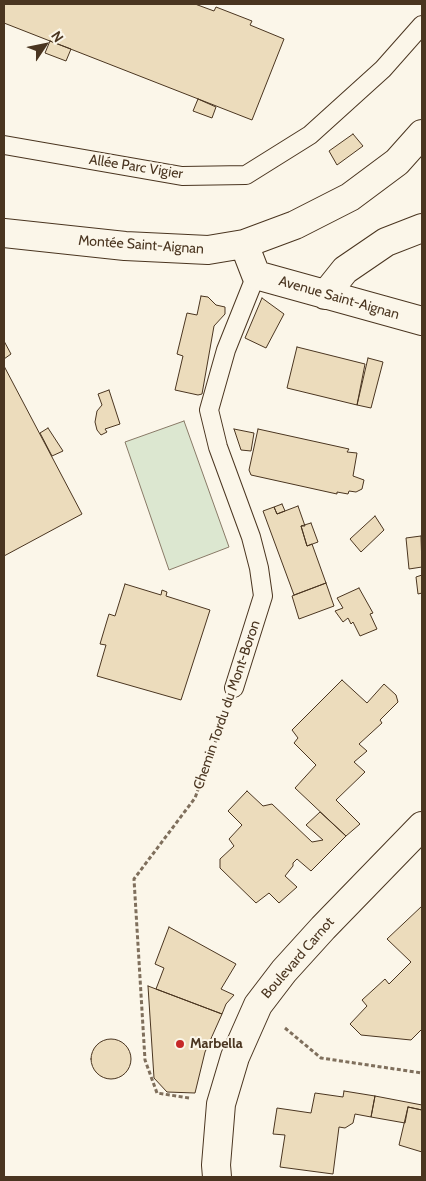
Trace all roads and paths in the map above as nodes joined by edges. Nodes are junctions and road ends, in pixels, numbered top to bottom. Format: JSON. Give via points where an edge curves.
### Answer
{"nodes":[{"id":1,"x":422,"y":24,"type":"edge"},
{"id":2,"x":422,"y":134,"type":"edge"},
{"id":3,"x":4,"y":145,"type":"edge"},
{"id":4,"x":422,"y":228,"type":"edge"},
{"id":5,"x":4,"y":233,"type":"edge"},
{"id":6,"x":244,"y":244,"type":"junction"},
{"id":7,"x":256,"y":275,"type":"junction"},
{"id":8,"x":325,"y":295,"type":"junction"},
{"id":9,"x":422,"y":321,"type":"edge"},
{"id":10,"x":234,"y":688,"type":"joint"},
{"id":11,"x":422,"y":826,"type":"edge"},
{"id":12,"x":258,"y":1005,"type":"junction"},
{"id":13,"x":422,"y":1073,"type":"edge"},
{"id":14,"x":221,"y":1104,"type":"junction"},
{"id":15,"x":217,"y":1177,"type":"edge"}],
"edges":[{"from":1,"to":3,"type":"lane","name":"Allée Parc Vigier","via":[[383,69],[310,135],[246,175],[182,176]]},
{"from":2,"to":6,"type":"street","name":"Montée Saint-Aignan","via":[[397,162],[350,197],[295,225]]},
{"from":4,"to":8,"type":"street","via":[[386,242],[345,270]]},
{"from":5,"to":6,"type":"street","name":"Montée Saint-Aignan","via":[[125,246],[220,249]]},
{"from":6,"to":7,"type":"street"},
{"from":7,"to":8,"type":"street","name":"Avenue Saint-Aignan"},
{"from":7,"to":10,"type":"lane","name":"Chemin Tordu du Mont-Boron","via":[[226,350],[209,410],[218,447],[251,537],[263,596]]},
{"from":8,"to":9,"type":"street","name":"Avenue Saint-Aignan"},
{"from":10,"to":14,"type":"path","name":"Chemin Tordu du Mont-Boron","via":[[195,798],[134,879],[146,1060],[157,1093]]},
{"from":11,"to":12,"type":"street","name":"Boulevard Carnot","via":[[323,928]]},
{"from":12,"to":13,"type":"path","via":[[321,1058]]},
{"from":12,"to":14,"type":"street","name":"Boulevard Carnot","via":[[235,1056]]},
{"from":14,"to":15,"type":"street","name":"Boulevard Carnot"}]}
